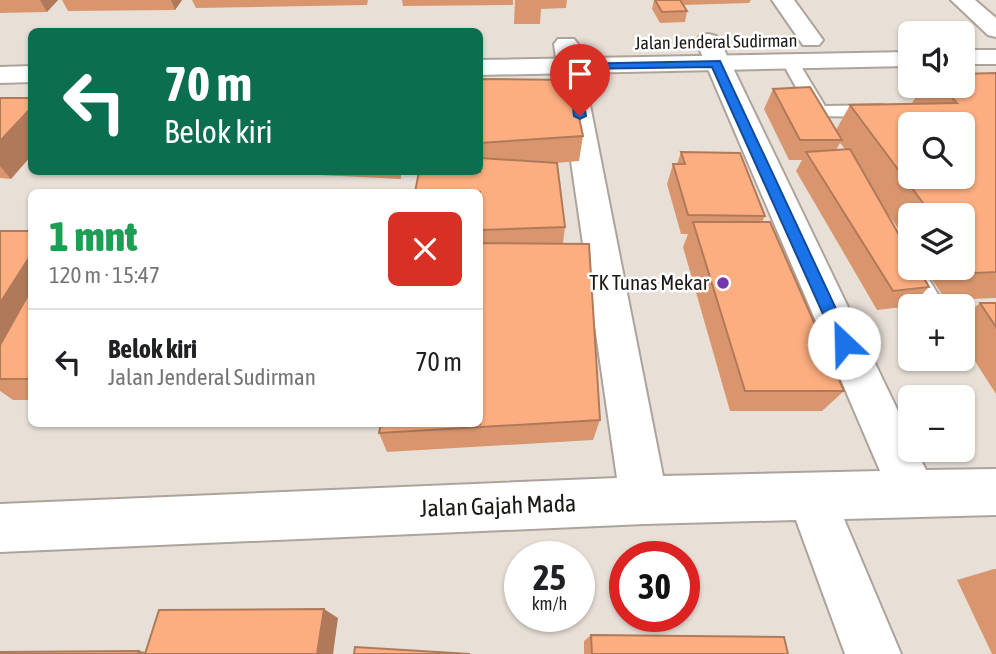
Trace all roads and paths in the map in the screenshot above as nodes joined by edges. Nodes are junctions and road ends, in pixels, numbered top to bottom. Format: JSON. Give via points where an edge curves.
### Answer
{"nodes":[{"id":1,"x":783,"y":0,"type":"edge"},
{"id":2,"x":962,"y":0,"type":"edge"},
{"id":3,"x":996,"y":30,"type":"edge"},
{"id":4,"x":996,"y":36,"type":"edge"},
{"id":5,"x":975,"y":37,"type":"edge"},
{"id":6,"x":898,"y":39,"type":"edge"},
{"id":7,"x":811,"y":40,"type":"junction"},
{"id":8,"x":483,"y":45,"type":"edge"},
{"id":9,"x":712,"y":52,"type":"junction"},
{"id":10,"x":569,"y":55,"type":"junction"},
{"id":11,"x":975,"y":57,"type":"edge"},
{"id":12,"x":996,"y":57,"type":"edge"},
{"id":13,"x":898,"y":59,"type":"edge"},
{"id":14,"x":790,"y":62,"type":"junction"},
{"id":15,"x":483,"y":68,"type":"edge"},
{"id":16,"x":28,"y":74,"type":"edge"},
{"id":17,"x":0,"y":75,"type":"edge"},
{"id":18,"x":901,"y":110,"type":"edge"},
{"id":19,"x":819,"y":112,"type":"junction"},
{"id":20,"x":832,"y":135,"type":"edge"},
{"id":21,"x":892,"y":238,"type":"edge"},
{"id":22,"x":925,"y":294,"type":"edge"},
{"id":23,"x":996,"y":492,"type":"edge"},
{"id":24,"x":914,"y":496,"type":"junction"},
{"id":25,"x":811,"y":498,"type":"junction"},
{"id":26,"x":645,"y":500,"type":"junction"},
{"id":27,"x":0,"y":528,"type":"edge"},
{"id":28,"x":873,"y":654,"type":"edge"}],
"edges":[{"from":1,"to":7,"type":"street"},
{"from":2,"to":3,"type":"street"},
{"from":4,"to":5,"type":"street"},
{"from":6,"to":7,"type":"street","name":"Jalan Jenderal Sudirman"},
{"from":7,"to":9,"type":"street","name":"Jalan Jenderal Sudirman"},
{"from":8,"to":10,"type":"street","name":"Jalan Jenderal Sudirman"},
{"from":9,"to":10,"type":"street","name":"Jalan Jenderal Sudirman"},
{"from":9,"to":14,"type":"street","name":"Jalan Jenderal Sudirman"},
{"from":9,"to":24,"type":"street"},
{"from":10,"to":15,"type":"street","name":"Jalan Jenderal Sudirman"},
{"from":10,"to":26,"type":"street"},
{"from":11,"to":12,"type":"street"},
{"from":13,"to":14,"type":"street","name":"Jalan Jenderal Sudirman"},
{"from":14,"to":19,"type":"lane"},
{"from":16,"to":17,"type":"street"},
{"from":18,"to":19,"type":"lane"},
{"from":19,"to":20,"type":"lane"},
{"from":21,"to":22,"type":"lane"},
{"from":23,"to":24,"type":"street","name":"Jalan Gajah Mada"},
{"from":24,"to":25,"type":"street","name":"Jalan Gajah Mada"},
{"from":25,"to":26,"type":"street","name":"Jalan Gajah Mada"},
{"from":25,"to":28,"type":"street"},
{"from":26,"to":27,"type":"street","name":"Jalan Gajah Mada"}]}
